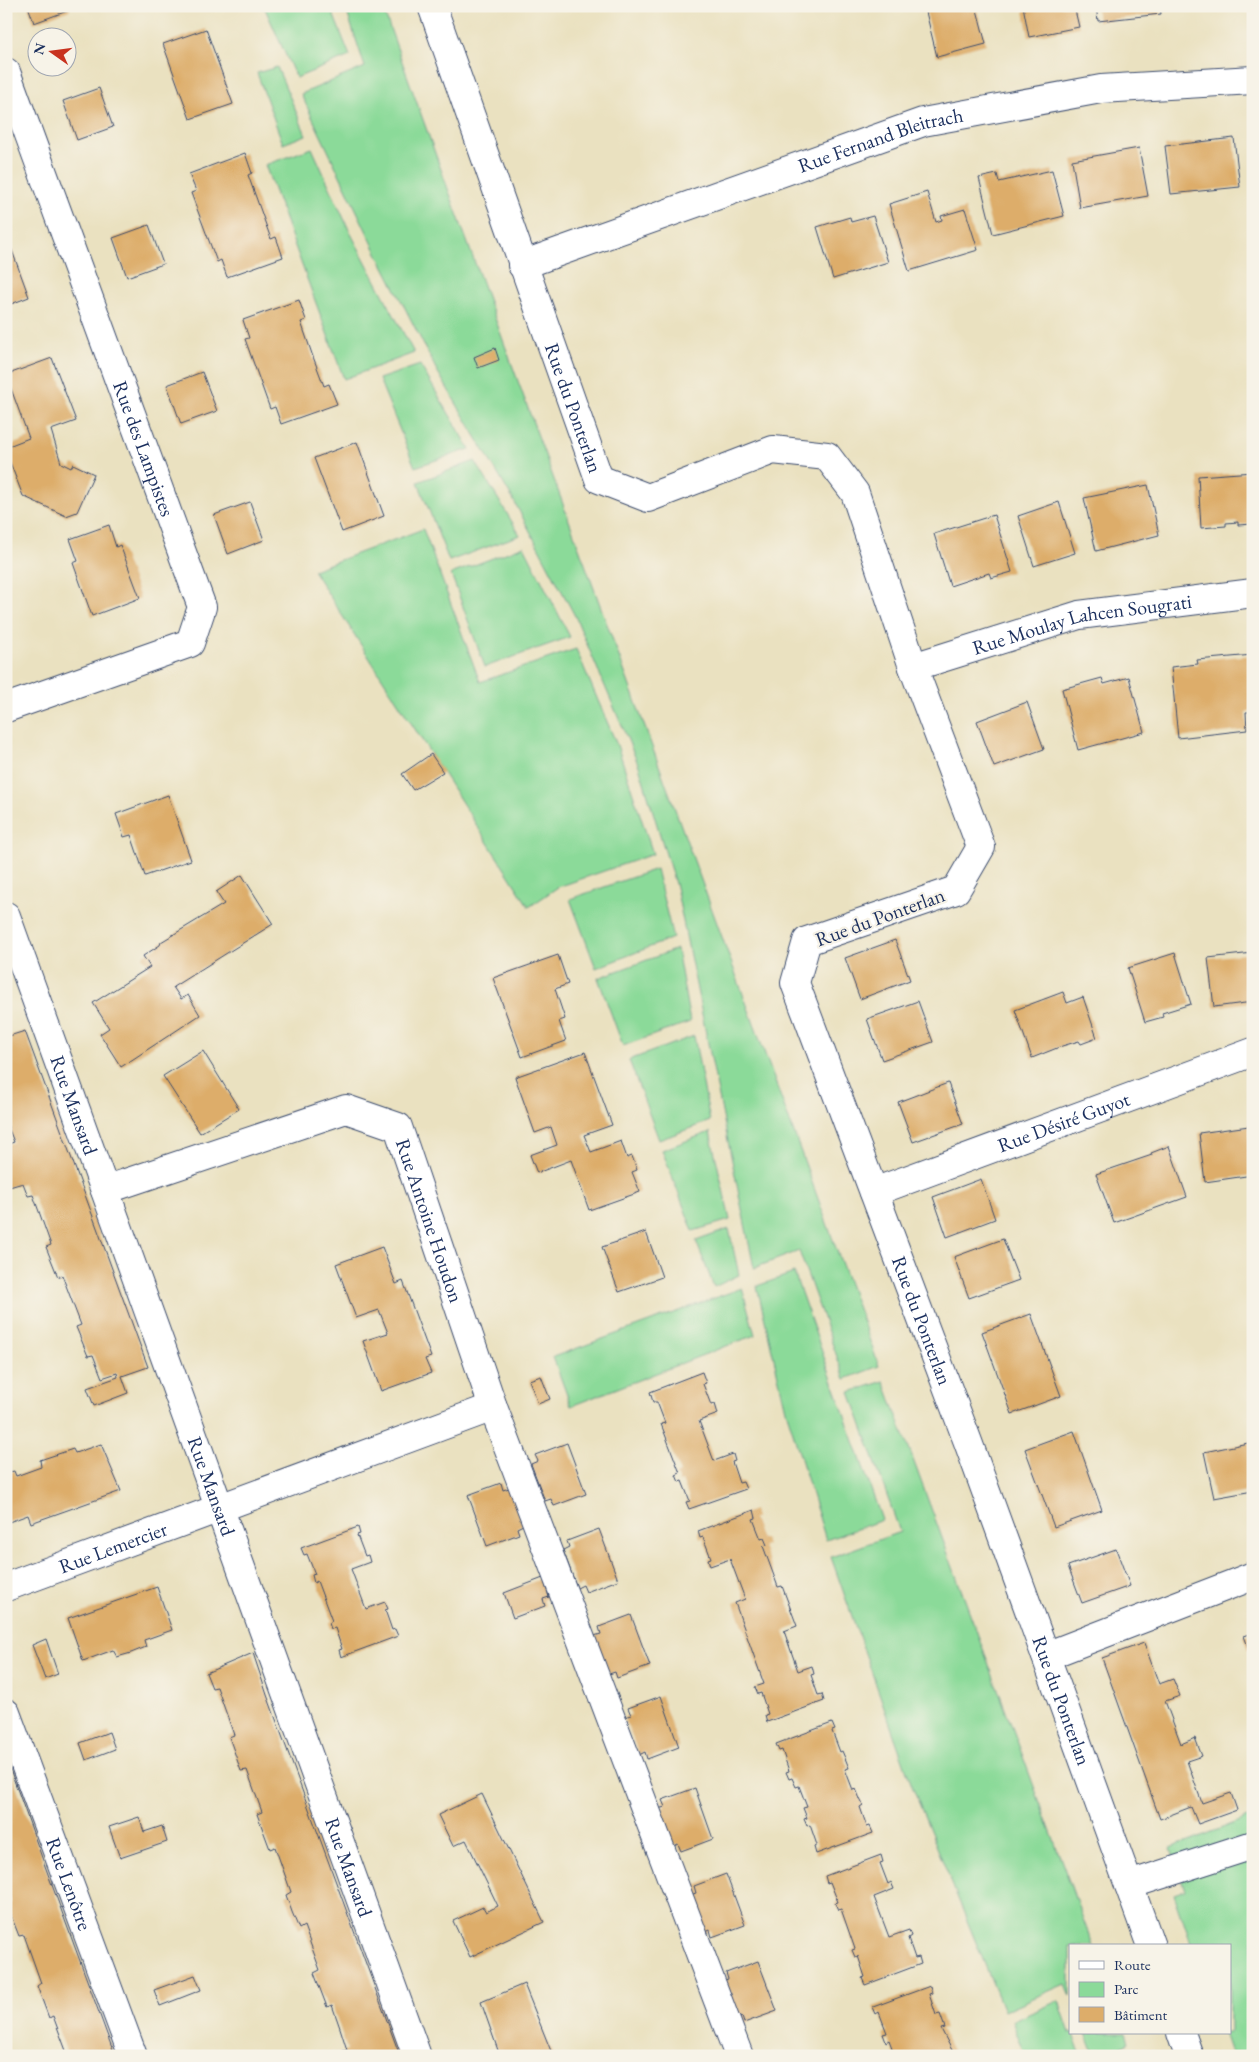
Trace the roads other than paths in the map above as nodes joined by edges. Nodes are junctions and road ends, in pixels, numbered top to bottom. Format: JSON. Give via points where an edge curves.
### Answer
{"nodes":[{"id":1,"x":432,"y":6,"type":"edge"},
{"id":2,"x":6,"y":72,"type":"edge"},
{"id":3,"x":1253,"y":80,"type":"edge"},
{"id":4,"x":522,"y":264,"type":"junction"},
{"id":5,"x":1253,"y":592,"type":"edge"},
{"id":6,"x":913,"y":667,"type":"junction"},
{"id":7,"x":6,"y":708,"type":"edge"},
{"id":8,"x":6,"y":916,"type":"edge"},
{"id":9,"x":1253,"y":1052,"type":"edge"},
{"id":10,"x":105,"y":1190,"type":"junction"},
{"id":11,"x":874,"y":1192,"type":"junction"},
{"id":12,"x":493,"y":1407,"type":"junction"},
{"id":13,"x":220,"y":1510,"type":"junction"},
{"id":14,"x":1253,"y":1576,"type":"edge"},
{"id":15,"x":6,"y":1587,"type":"edge"},
{"id":16,"x":1046,"y":1656,"type":"junction"},
{"id":17,"x":6,"y":1713,"type":"edge"},
{"id":18,"x":1253,"y":1845,"type":"edge"},
{"id":19,"x":1129,"y":1885,"type":"junction"},
{"id":20,"x":1150,"y":1944,"type":"edge"},
{"id":21,"x":1181,"y":2034,"type":"edge"},
{"id":22,"x":133,"y":2056,"type":"edge"},
{"id":23,"x":417,"y":2056,"type":"edge"},
{"id":24,"x":739,"y":2056,"type":"edge"},
{"id":25,"x":1189,"y":2056,"type":"edge"}],
"edges":[{"from":1,"to":4,"type":"street","name":"Rue du Ponterlan"},
{"from":2,"to":7,"type":"street","name":"Rue des Lampistes","via":[[202,607],[190,643]]},
{"from":3,"to":4,"type":"street","name":"Rue Fernand Bleitrach","via":[[1101,89],[923,122]]},
{"from":4,"to":6,"type":"street","name":"Rue du Ponterlan","via":[[600,479],[648,498],[773,450],[827,456],[855,493]]},
{"from":5,"to":6,"type":"street","name":"Rue Moulay Lahcen Sougrati","via":[[1079,615]]},
{"from":6,"to":11,"type":"street","name":"Rue du Ponterlan","via":[[981,847],[956,890],[807,941],[795,983]]},
{"from":8,"to":10,"type":"street","name":"Rue Mansard"},
{"from":9,"to":11,"type":"street","name":"Rue Désiré Guyot"},
{"from":10,"to":12,"type":"street","name":"Rue Antoine Houdon","via":[[346,1109],[398,1127]]},
{"from":10,"to":13,"type":"street","name":"Rue Mansard"},
{"from":11,"to":16,"type":"street","name":"Rue du Ponterlan"},
{"from":12,"to":13,"type":"street","name":"Rue Lemercier"},
{"from":12,"to":24,"type":"street"},
{"from":13,"to":15,"type":"street","name":"Rue Lemercier"},
{"from":13,"to":23,"type":"street","name":"Rue Mansard"},
{"from":14,"to":16,"type":"street"},
{"from":16,"to":19,"type":"street","name":"Rue du Ponterlan"},
{"from":17,"to":22,"type":"street","name":"Rue Lenôtre"},
{"from":18,"to":19,"type":"street"},
{"from":19,"to":20,"type":"street","name":"Rue du Ponterlan"},
{"from":21,"to":25,"type":"street"}]}
